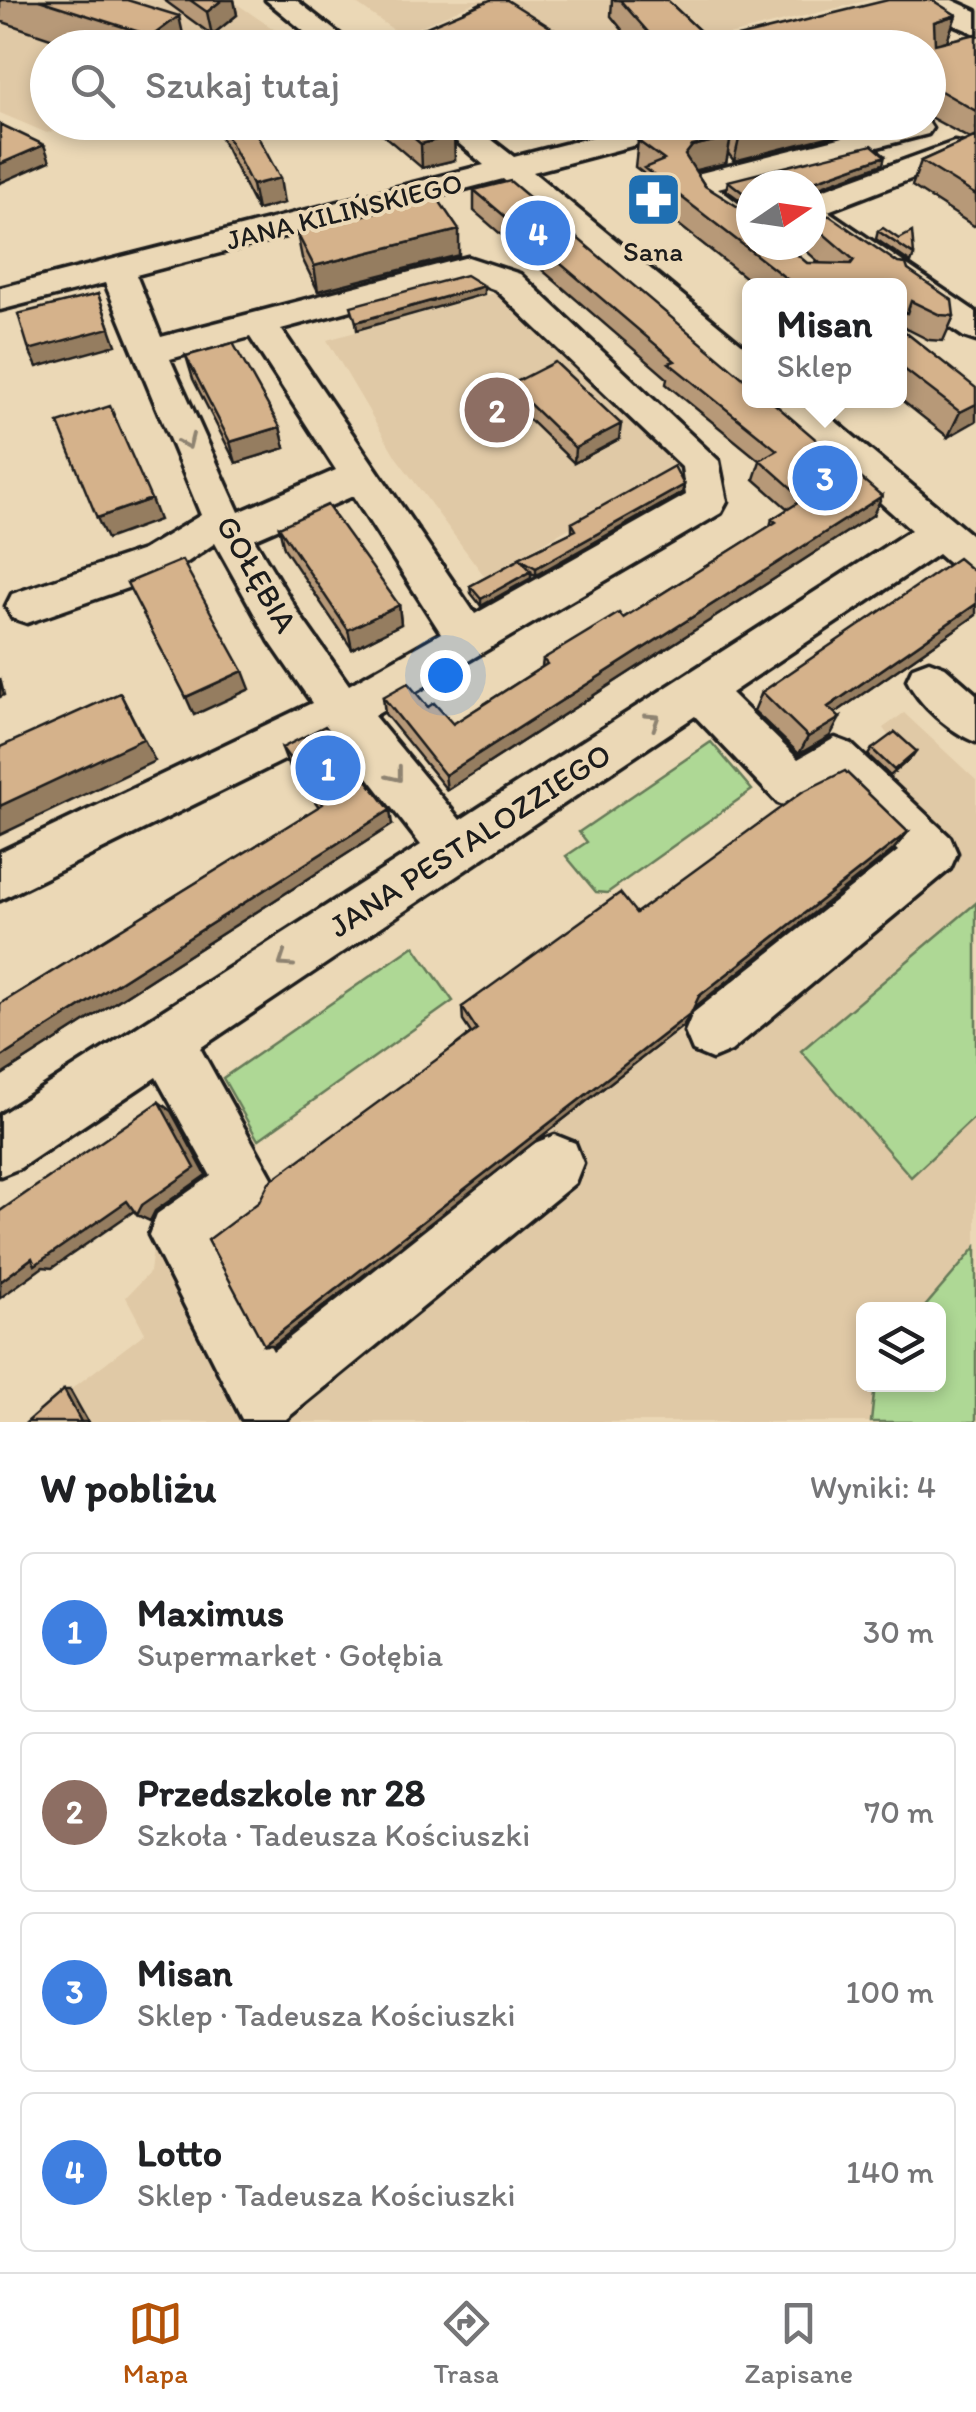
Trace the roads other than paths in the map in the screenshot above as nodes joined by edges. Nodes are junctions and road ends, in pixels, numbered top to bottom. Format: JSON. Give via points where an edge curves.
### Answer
{"nodes":[{"id":1,"x":279,"y":0,"type":"edge"},
{"id":2,"x":925,"y":0,"type":"edge"},
{"id":3,"x":962,"y":0,"type":"edge"},
{"id":4,"x":976,"y":7,"type":"edge"},
{"id":5,"x":488,"y":10,"type":"edge"},
{"id":6,"x":319,"y":30,"type":"edge"},
{"id":7,"x":445,"y":30,"type":"edge"},
{"id":8,"x":972,"y":39,"type":"edge"},
{"id":9,"x":473,"y":140,"type":"edge"},
{"id":10,"x":618,"y":140,"type":"edge"},
{"id":11,"x":857,"y":140,"type":"edge"},
{"id":12,"x":937,"y":140,"type":"edge"},
{"id":13,"x":965,"y":157,"type":"edge"},
{"id":14,"x":510,"y":168,"type":"junction"},
{"id":15,"x":748,"y":170,"type":"edge"},
{"id":16,"x":736,"y":173,"type":"edge"},
{"id":17,"x":826,"y":199,"type":"edge"},
{"id":18,"x":736,"y":219,"type":"edge"},
{"id":19,"x":826,"y":225,"type":"edge"},
{"id":20,"x":116,"y":269,"type":"junction"},
{"id":21,"x":902,"y":278,"type":"edge"},
{"id":22,"x":907,"y":281,"type":"edge"},
{"id":23,"x":0,"y":298,"type":"edge"},
{"id":24,"x":258,"y":322,"type":"junction"},
{"id":25,"x":976,"y":329,"type":"edge"},
{"id":26,"x":149,"y":352,"type":"junction"},
{"id":27,"x":742,"y":364,"type":"edge"},
{"id":28,"x":794,"y":408,"type":"edge"},
{"id":29,"x":361,"y":476,"type":"junction"},
{"id":30,"x":940,"y":532,"type":"junction"},
{"id":31,"x":976,"y":563,"type":"edge"},
{"id":32,"x":28,"y":606,"type":"dead end"},
{"id":33,"x":470,"y":641,"type":"junction"},
{"id":34,"x":929,"y":680,"type":"dead end"},
{"id":35,"x":699,"y":690,"type":"junction"},
{"id":36,"x":343,"y":708,"type":"junction"},
{"id":37,"x":976,"y":722,"type":"edge"},
{"id":38,"x":453,"y":848,"type":"junction"},
{"id":39,"x":0,"y":877,"type":"edge"},
{"id":40,"x":712,"y":1032,"type":"dead end"},
{"id":41,"x":166,"y":1041,"type":"junction"},
{"id":42,"x":0,"y":1148,"type":"edge"},
{"id":43,"x":554,"y":1163,"type":"dead end"}],
"edges":[{"from":1,"to":6,"type":"street"},
{"from":2,"to":8,"type":"main road"},
{"from":3,"to":4,"type":"main road"},
{"from":5,"to":7,"type":"street"},
{"from":9,"to":14,"type":"street"},
{"from":10,"to":14,"type":"street","name":"JANA KILIŃSKIEGO"},
{"from":11,"to":15,"type":"street"},
{"from":12,"to":13,"type":"street"},
{"from":13,"to":17,"type":"street"},
{"from":14,"to":20,"type":"street","name":"JANA KILIŃSKIEGO"},
{"from":14,"to":27,"type":"street"},
{"from":16,"to":18,"type":"street","via":[[700,183]]},
{"from":19,"to":21,"type":"street"},
{"from":20,"to":23,"type":"street","name":"JANA KILIŃSKIEGO"},
{"from":20,"to":26,"type":"street","name":"GOŁĘBIA"},
{"from":22,"to":25,"type":"street"},
{"from":24,"to":26,"type":"street"},
{"from":24,"to":29,"type":"street"},
{"from":24,"to":33,"type":"street","via":[[468,268],[488,273],[508,282],[700,461],[708,502]]},
{"from":26,"to":36,"type":"street","name":"GOŁĘBIA","one_way":true,"via":[[229,532],[267,600]]},
{"from":28,"to":30,"type":"street"},
{"from":29,"to":32,"type":"street","via":[[158,561]]},
{"from":29,"to":33,"type":"street"},
{"from":30,"to":31,"type":"street"},
{"from":30,"to":35,"type":"street","name":"JANA PESTALOZZIEGO"},
{"from":33,"to":36,"type":"street"},
{"from":34,"to":37,"type":"street"},
{"from":38,"to":35,"type":"street","name":"JANA PESTALOZZIEGO","one_way":true},
{"from":35,"to":40,"type":"street","via":[[794,788],[835,758],[933,853]]},
{"from":36,"to":38,"type":"street","name":"GOŁĘBIA","one_way":true},
{"from":36,"to":39,"type":"street"},
{"from":38,"to":41,"type":"street","name":"JANA PESTALOZZIEGO","one_way":true},
{"from":41,"to":42,"type":"street","name":"JANA PESTALOZZIEGO"},
{"from":41,"to":43,"type":"street","via":[[247,1185],[178,1234],[264,1398]]}]}
